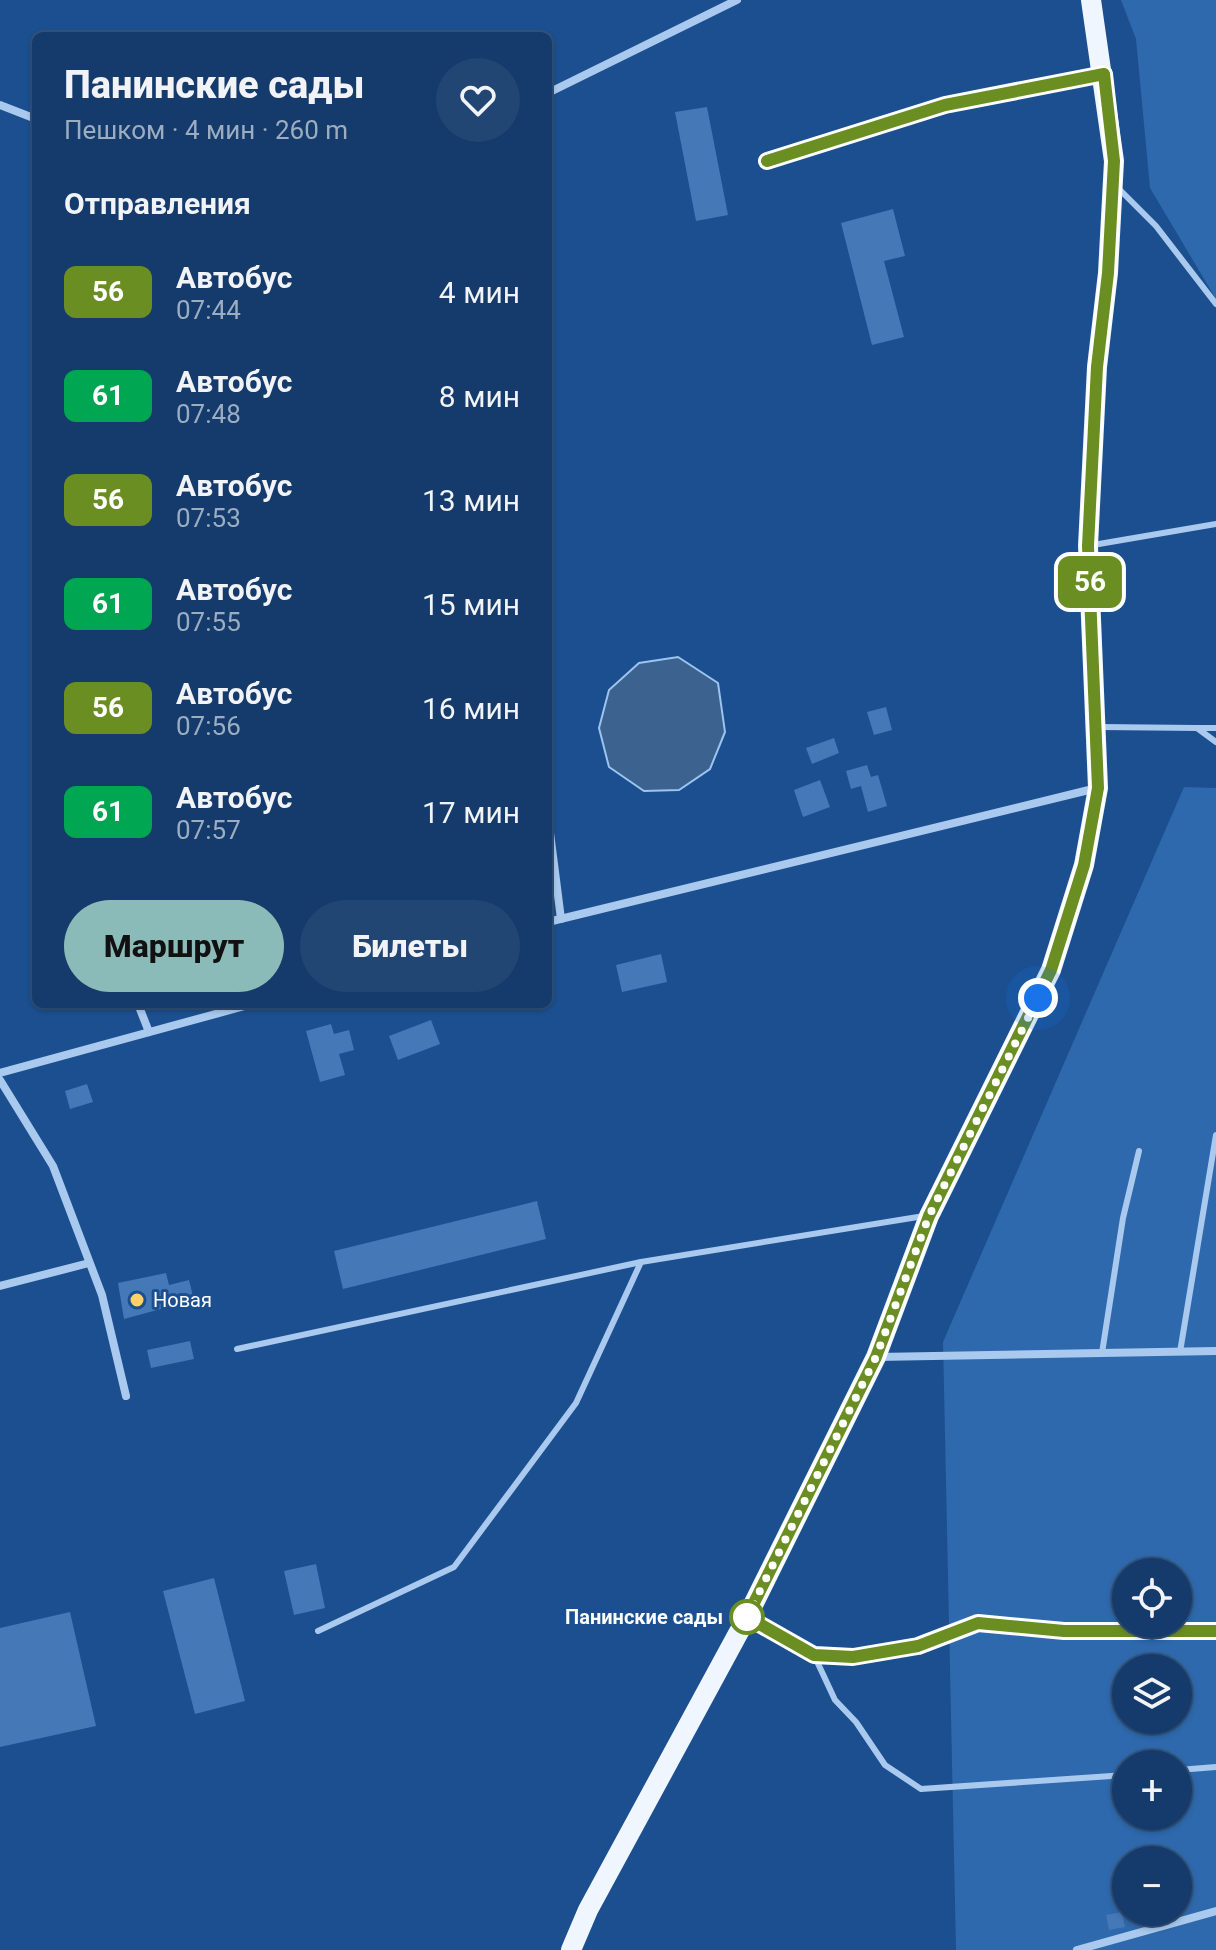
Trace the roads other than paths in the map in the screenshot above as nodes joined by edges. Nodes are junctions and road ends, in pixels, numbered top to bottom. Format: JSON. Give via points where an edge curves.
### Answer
{"nodes":[{"id":1,"x":737,"y":0,"type":"edge"},
{"id":2,"x":1091,"y":0,"type":"edge"},
{"id":3,"x":1104,"y":74,"type":"junction"},
{"id":4,"x":552,"y":91,"type":"edge"},
{"id":5,"x":0,"y":105,"type":"edge"},
{"id":6,"x":32,"y":117,"type":"edge"},
{"id":7,"x":767,"y":161,"type":"dead end"},
{"id":8,"x":1113,"y":182,"type":"junction"},
{"id":9,"x":1216,"y":304,"type":"edge"},
{"id":10,"x":1216,"y":524,"type":"edge"},
{"id":11,"x":1088,"y":546,"type":"junction"},
{"id":12,"x":1097,"y":727,"type":"junction"},
{"id":13,"x":1197,"y":728,"type":"junction"},
{"id":14,"x":1216,"y":728,"type":"edge"},
{"id":15,"x":1216,"y":742,"type":"edge"},
{"id":16,"x":1098,"y":788,"type":"junction"},
{"id":17,"x":552,"y":848,"type":"edge"},
{"id":18,"x":561,"y":919,"type":"junction"},
{"id":19,"x":552,"y":921,"type":"edge"},
{"id":20,"x":140,"y":1008,"type":"edge"},
{"id":21,"x":237,"y":1008,"type":"edge"},
{"id":22,"x":149,"y":1032,"type":"junction"},
{"id":23,"x":0,"y":1073,"type":"edge"},
{"id":24,"x":0,"y":1080,"type":"edge"},
{"id":25,"x":1216,"y":1135,"type":"edge"},
{"id":26,"x":1139,"y":1151,"type":"dead end"},
{"id":27,"x":929,"y":1216,"type":"junction"},
{"id":28,"x":641,"y":1262,"type":"junction"},
{"id":29,"x":89,"y":1263,"type":"junction"},
{"id":30,"x":0,"y":1286,"type":"edge"},
{"id":31,"x":237,"y":1349,"type":"dead end"},
{"id":32,"x":1216,"y":1351,"type":"edge"},
{"id":33,"x":1180,"y":1352,"type":"junction"},
{"id":34,"x":1102,"y":1353,"type":"junction"},
{"id":35,"x":876,"y":1357,"type":"junction"},
{"id":36,"x":126,"y":1396,"type":"dead end"},
{"id":37,"x":747,"y":1617,"type":"junction"},
{"id":38,"x":318,"y":1631,"type":"dead end"},
{"id":39,"x":1216,"y":1631,"type":"edge"},
{"id":40,"x":814,"y":1655,"type":"junction"},
{"id":41,"x":1216,"y":1767,"type":"edge"},
{"id":42,"x":1192,"y":1769,"type":"edge"},
{"id":43,"x":1112,"y":1776,"type":"edge"},
{"id":44,"x":1216,"y":1911,"type":"edge"},
{"id":45,"x":571,"y":1950,"type":"edge"},
{"id":46,"x":1077,"y":1950,"type":"edge"}],
"edges":[{"from":1,"to":4,"type":"street"},
{"from":2,"to":3,"type":"main road"},
{"from":3,"to":7,"type":"lane","via":[[945,105]]},
{"from":3,"to":8,"type":"main road"},
{"from":5,"to":6,"type":"street"},
{"from":8,"to":9,"type":"lane","via":[[1156,226]]},
{"from":8,"to":11,"type":"main road"},
{"from":10,"to":11,"type":"lane"},
{"from":11,"to":12,"type":"main road"},
{"from":12,"to":13,"type":"lane"},
{"from":12,"to":16,"type":"main road"},
{"from":13,"to":14,"type":"lane"},
{"from":13,"to":15,"type":"lane"},
{"from":16,"to":18,"type":"street"},
{"from":16,"to":27,"type":"main road","via":[[1084,865],[1051,970]]},
{"from":17,"to":18,"type":"street"},
{"from":18,"to":19,"type":"street"},
{"from":20,"to":22,"type":"street"},
{"from":21,"to":22,"type":"street"},
{"from":22,"to":23,"type":"street"},
{"from":24,"to":29,"type":"street","via":[[53,1166]]},
{"from":25,"to":33,"type":"lane"},
{"from":26,"to":34,"type":"lane"},
{"from":27,"to":28,"type":"lane"},
{"from":27,"to":35,"type":"main road"},
{"from":28,"to":31,"type":"lane"},
{"from":28,"to":38,"type":"lane","via":[[576,1403],[454,1567]]},
{"from":29,"to":30,"type":"street"},
{"from":29,"to":36,"type":"street"},
{"from":32,"to":33,"type":"street"},
{"from":33,"to":34,"type":"street"},
{"from":34,"to":35,"type":"street"},
{"from":35,"to":37,"type":"main road"},
{"from":37,"to":40,"type":"lane"},
{"from":37,"to":45,"type":"main road"},
{"from":39,"to":40,"type":"lane","via":[[1064,1631],[978,1623],[918,1646],[853,1657]]},
{"from":40,"to":43,"type":"lane","via":[[835,1700],[885,1765],[921,1789]]},
{"from":41,"to":42,"type":"lane"},
{"from":44,"to":46,"type":"street"}]}
